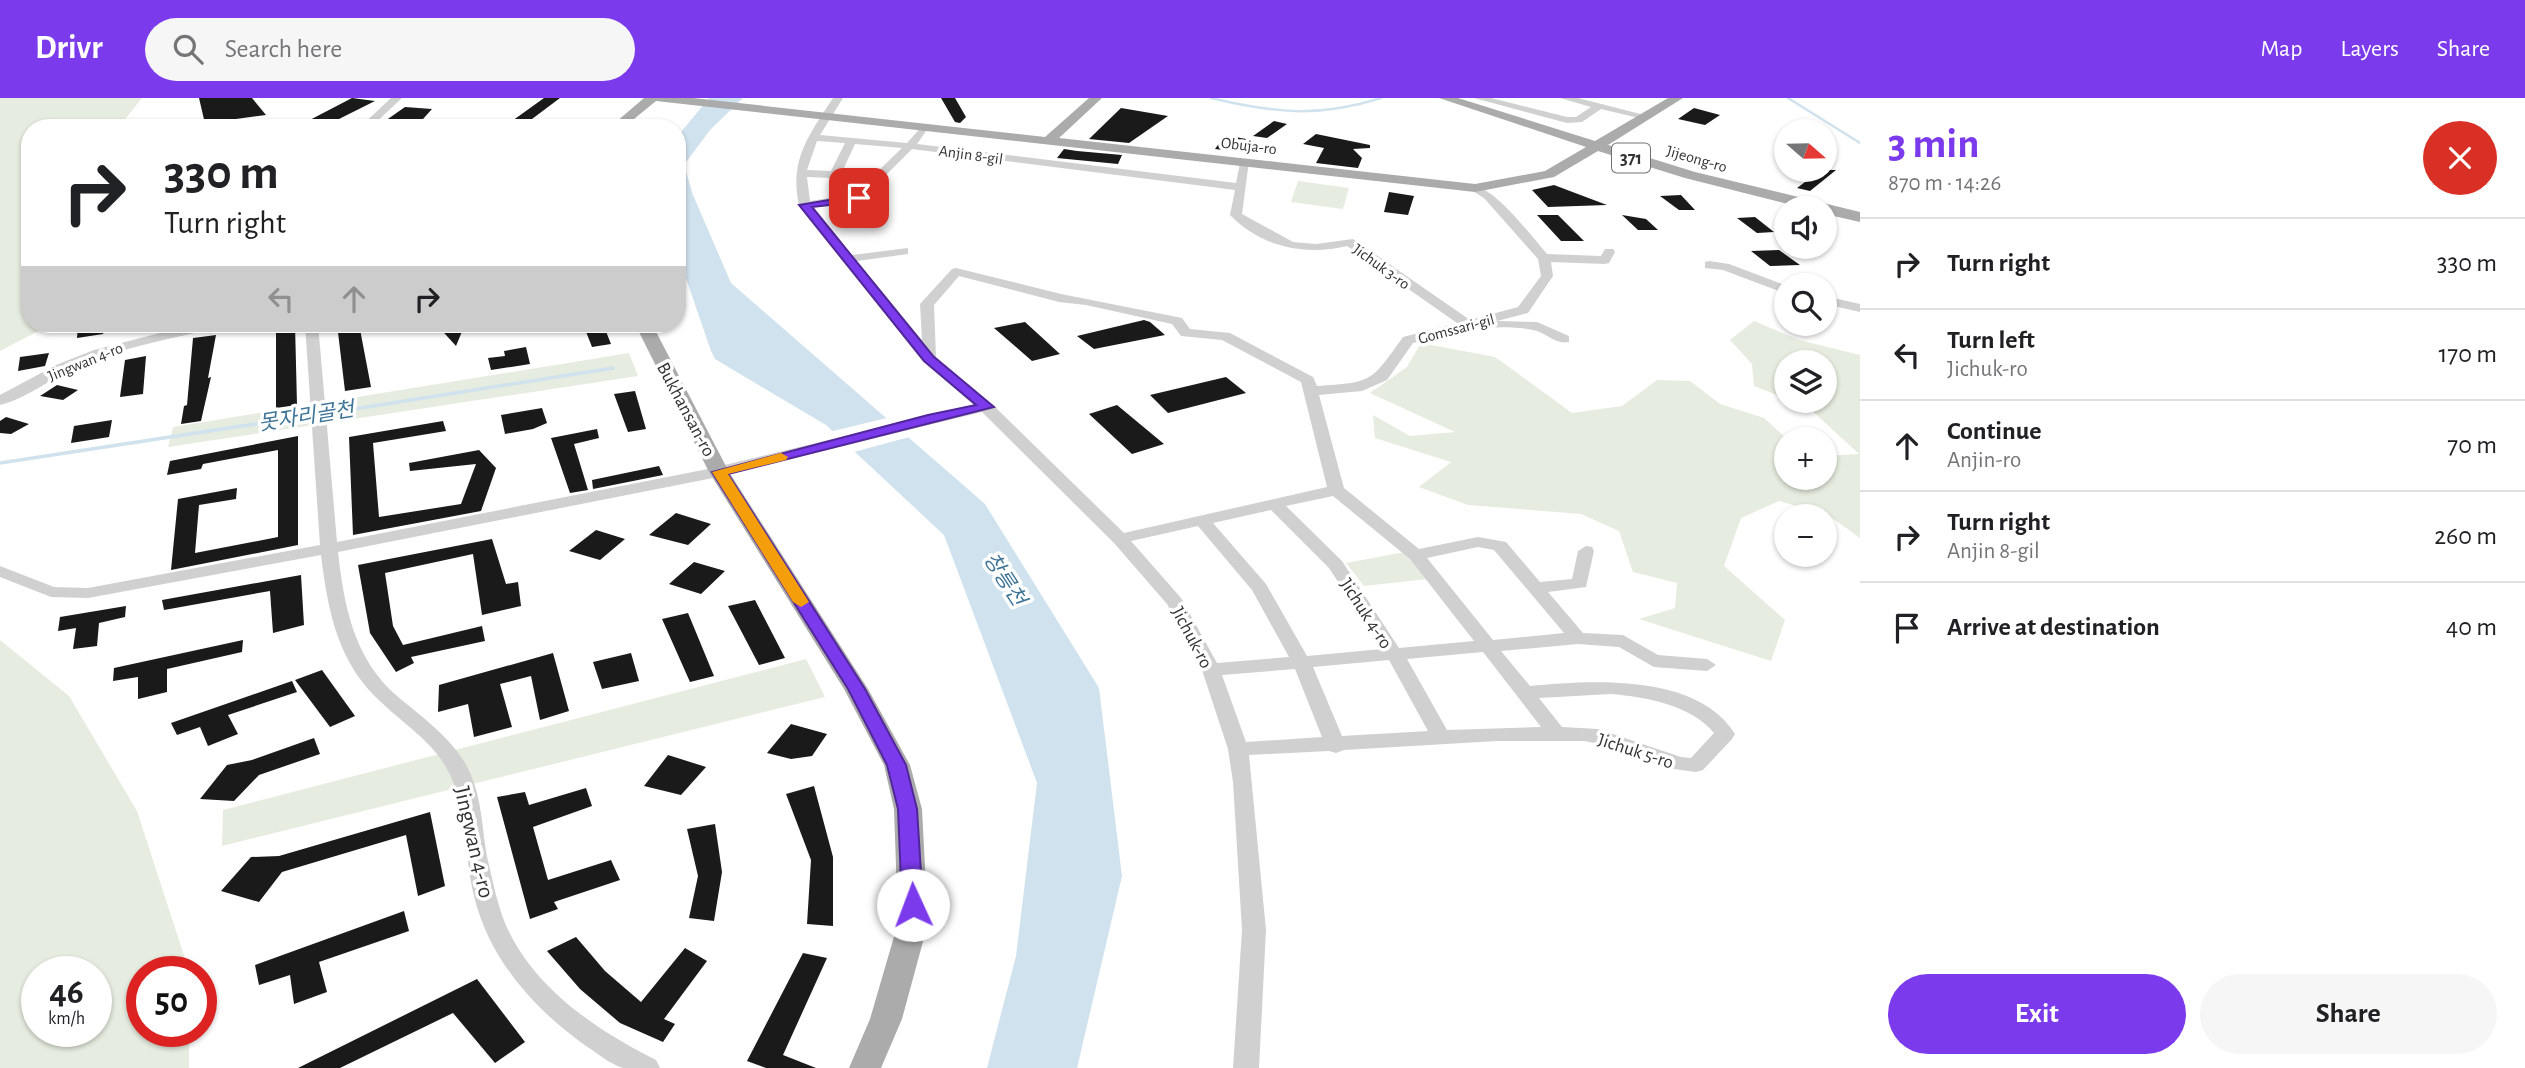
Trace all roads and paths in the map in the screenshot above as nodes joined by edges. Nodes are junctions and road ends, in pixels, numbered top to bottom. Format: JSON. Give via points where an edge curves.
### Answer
{"nodes":[{"id":1,"x":397,"y":98,"type":"edge"},
{"id":2,"x":652,"y":98,"type":"edge"},
{"id":3,"x":660,"y":98,"type":"edge"},
{"id":4,"x":838,"y":98,"type":"edge"},
{"id":5,"x":1096,"y":98,"type":"edge"},
{"id":6,"x":1445,"y":98,"type":"edge"},
{"id":7,"x":1478,"y":98,"type":"edge"},
{"id":8,"x":1565,"y":98,"type":"edge"},
{"id":9,"x":1677,"y":98,"type":"edge"},
{"id":10,"x":1462,"y":105,"type":"junction"},
{"id":11,"x":1599,"y":106,"type":"junction"},
{"id":12,"x":826,"y":116,"type":"junction"},
{"id":13,"x":1647,"y":117,"type":"junction"},
{"id":14,"x":374,"y":119,"type":"edge"},
{"id":15,"x":626,"y":119,"type":"edge"},
{"id":16,"x":923,"y":127,"type":"junction"},
{"id":17,"x":812,"y":137,"type":"junction"},
{"id":18,"x":1050,"y":139,"type":"junction"},
{"id":19,"x":852,"y":140,"type":"junction"},
{"id":20,"x":910,"y":146,"type":"junction"},
{"id":21,"x":1593,"y":147,"type":"junction"},
{"id":22,"x":1032,"y":163,"type":"junction"},
{"id":23,"x":1245,"y":163,"type":"junction"},
{"id":24,"x":800,"y":173,"type":"junction"},
{"id":25,"x":836,"y":173,"type":"junction"},
{"id":26,"x":878,"y":177,"type":"junction"},
{"id":27,"x":1239,"y":187,"type":"junction"},
{"id":28,"x":1475,"y":188,"type":"junction"},
{"id":29,"x":1775,"y":196,"type":"edge"},
{"id":30,"x":842,"y":201,"type":"junction"},
{"id":31,"x":805,"y":205,"type":"junction"},
{"id":32,"x":1837,"y":212,"type":"edge"},
{"id":33,"x":1860,"y":217,"type":"edge"},
{"id":34,"x":904,"y":251,"type":"dead end"},
{"id":35,"x":1609,"y":252,"type":"dead end"},
{"id":36,"x":1544,"y":258,"type":"junction"},
{"id":37,"x":847,"y":259,"type":"junction"},
{"id":38,"x":1709,"y":265,"type":"dead end"},
{"id":39,"x":1774,"y":285,"type":"edge"},
{"id":40,"x":1837,"y":303,"type":"edge"},
{"id":41,"x":927,"y":304,"type":"junction"},
{"id":42,"x":1860,"y":308,"type":"edge"},
{"id":43,"x":889,"y":309,"type":"junction"},
{"id":44,"x":1467,"y":324,"type":"junction"},
{"id":45,"x":164,"y":333,"type":"edge"},
{"id":46,"x":312,"y":333,"type":"edge"},
{"id":47,"x":648,"y":333,"type":"edge"},
{"id":48,"x":1563,"y":339,"type":"dead end"},
{"id":49,"x":929,"y":359,"type":"junction"},
{"id":50,"x":1311,"y":391,"type":"junction"},
{"id":51,"x":0,"y":401,"type":"edge"},
{"id":52,"x":987,"y":407,"type":"junction"},
{"id":53,"x":719,"y":472,"type":"junction"},
{"id":54,"x":1336,"y":490,"type":"junction"},
{"id":55,"x":1275,"y":504,"type":"junction"},
{"id":56,"x":1202,"y":520,"type":"junction"},
{"id":57,"x":1120,"y":539,"type":"junction"},
{"id":58,"x":328,"y":549,"type":"junction"},
{"id":59,"x":1586,"y":551,"type":"dead end"},
{"id":60,"x":1416,"y":555,"type":"junction"},
{"id":61,"x":0,"y":571,"type":"edge"},
{"id":62,"x":1535,"y":588,"type":"junction"},
{"id":63,"x":1578,"y":638,"type":"junction"},
{"id":64,"x":1489,"y":647,"type":"junction"},
{"id":65,"x":1395,"y":655,"type":"junction"},
{"id":66,"x":1303,"y":665,"type":"junction"},
{"id":67,"x":1707,"y":666,"type":"dead end"},
{"id":68,"x":1211,"y":670,"type":"junction"},
{"id":69,"x":1527,"y":692,"type":"junction"},
{"id":70,"x":1558,"y":735,"type":"junction"},
{"id":71,"x":1441,"y":736,"type":"junction"},
{"id":72,"x":1336,"y":746,"type":"junction"},
{"id":73,"x":1238,"y":749,"type":"junction"},
{"id":74,"x":647,"y":1068,"type":"edge"},
{"id":75,"x":865,"y":1068,"type":"edge"},
{"id":76,"x":1246,"y":1068,"type":"edge"}],
"edges":[{"from":1,"to":14,"type":"street"},
{"from":2,"to":15,"type":"main road"},
{"from":3,"to":12,"type":"main road","name":"Obuja-ro"},
{"from":4,"to":12,"type":"street"},
{"from":5,"to":18,"type":"main road"},
{"from":6,"to":10,"type":"main road","name":"Jijeong-ro","number":"371"},
{"from":7,"to":10,"type":"street"},
{"from":7,"to":11,"type":"street","via":[[1567,120],[1578,120]]},
{"from":8,"to":11,"type":"street"},
{"from":9,"to":13,"type":"main road","name":"Obuja-ro"},
{"from":10,"to":21,"type":"main road","name":"Jijeong-ro","number":"371"},
{"from":11,"to":13,"type":"street"},
{"from":12,"to":16,"type":"main road","name":"Obuja-ro"},
{"from":12,"to":17,"type":"street"},
{"from":13,"to":21,"type":"main road","name":"Obuja-ro"},
{"from":16,"to":18,"type":"main road","name":"Obuja-ro"},
{"from":16,"to":20,"type":"street","name":"Anjin 8-gil"},
{"from":17,"to":19,"type":"street","name":"Anjin 8-gil"},
{"from":17,"to":24,"type":"street"},
{"from":18,"to":22,"type":"street"},
{"from":18,"to":23,"type":"main road","name":"Obuja-ro"},
{"from":19,"to":20,"type":"street","name":"Anjin 8-gil"},
{"from":19,"to":25,"type":"street"},
{"from":20,"to":22,"type":"street","name":"Anjin 8-gil"},
{"from":20,"to":26,"type":"street","name":"Anjin 8-gil"},
{"from":21,"to":28,"type":"main road","name":"Obuja-ro","via":[[1544,176]]},
{"from":21,"to":29,"type":"main road","name":"Jijeong-ro","number":"371"},
{"from":22,"to":27,"type":"street"},
{"from":23,"to":27,"type":"street","name":"Jichuk 3-ro"},
{"from":23,"to":28,"type":"main road","name":"Obuja-ro"},
{"from":24,"to":25,"type":"street"},
{"from":24,"to":31,"type":"street"},
{"from":25,"to":26,"type":"street"},
{"from":25,"to":30,"type":"street"},
{"from":26,"to":30,"type":"street","name":"Anjin 8-gil","via":[[876,195]]},
{"from":27,"to":44,"type":"street","name":"Jichuk 3-ro","via":[[1237,215],[1276,241],[1320,251],[1349,242]]},
{"from":28,"to":36,"type":"street","via":[[1488,196]]},
{"from":30,"to":31,"type":"street","name":"Anjin 8-gil"},
{"from":31,"to":37,"type":"street","name":"Jichuk-ro"},
{"from":32,"to":33,"type":"main road","name":"Jijeong-ro","number":"371"},
{"from":34,"to":37,"type":"street"},
{"from":35,"to":36,"type":"street","via":[[1605,260]]},
{"from":36,"to":44,"type":"street","name":"Gomssari-gil","via":[[1547,276],[1523,310]]},
{"from":37,"to":43,"type":"street","name":"Jichuk-ro"},
{"from":38,"to":39,"type":"street"},
{"from":40,"to":42,"type":"street"},
{"from":41,"to":43,"type":"street","via":[[902,312]]},
{"from":41,"to":49,"type":"street"},
{"from":41,"to":50,"type":"street","via":[[956,272],[1177,321],[1186,333],[1225,336],[1252,348],[1308,380]]},
{"from":43,"to":49,"type":"street","name":"Jichuk-ro"},
{"from":44,"to":48,"type":"street","via":[[1537,326]]},
{"from":44,"to":50,"type":"street","name":"Gomssari-gil","via":[[1409,340],[1382,377],[1362,387]]},
{"from":45,"to":51,"type":"street","name":"Jingwan 4-ro","via":[[58,369]]},
{"from":46,"to":58,"type":"street","name":"Jingwan 4-ro"},
{"from":47,"to":53,"type":"main road","name":"Bukhansan-ro"},
{"from":49,"to":52,"type":"street","name":"Jichuk-ro"},
{"from":50,"to":54,"type":"street"},
{"from":52,"to":53,"type":"street"},
{"from":52,"to":57,"type":"street","name":"Jichuk-ro"},
{"from":53,"to":58,"type":"street"},
{"from":53,"to":75,"type":"main road","name":"Bukhansan-ro","via":[[856,689],[897,765],[908,809],[913,923],[886,1019]]},
{"from":54,"to":55,"type":"street"},
{"from":54,"to":60,"type":"street"},
{"from":55,"to":56,"type":"street"},
{"from":55,"to":65,"type":"street","name":"Jichuk 4-ro","via":[[1336,565]]},
{"from":56,"to":57,"type":"street"},
{"from":56,"to":66,"type":"street","via":[[1260,587]]},
{"from":57,"to":68,"type":"street","name":"Jichuk-ro","via":[[1175,602]]},
{"from":58,"to":61,"type":"street","via":[[74,594],[51,592]]},
{"from":58,"to":74,"type":"street","name":"Jingwan 4-ro","via":[[347,642],[360,668],[380,692],[442,743],[465,786],[477,858],[496,929],[530,981],[561,1014],[612,1051]]},
{"from":59,"to":62,"type":"street","via":[[1580,583]]},
{"from":60,"to":62,"type":"street","via":[[1478,542],[1500,546]]},
{"from":60,"to":64,"type":"street"},
{"from":62,"to":63,"type":"street"},
{"from":63,"to":64,"type":"street"},
{"from":63,"to":67,"type":"street","via":[[1623,641],[1654,661]]},
{"from":64,"to":65,"type":"street"},
{"from":64,"to":69,"type":"street"},
{"from":65,"to":66,"type":"street"},
{"from":65,"to":71,"type":"street","name":"Jichuk 4-ro"},
{"from":66,"to":68,"type":"street"},
{"from":66,"to":72,"type":"street"},
{"from":68,"to":73,"type":"street","name":"Jichuk-ro"},
{"from":69,"to":70,"type":"street"},
{"from":69,"to":70,"type":"street","name":"Jichuk 5-ro","via":[[1588,686],[1666,695],[1718,722],[1725,734],[1696,765],[1677,766],[1602,737]]},
{"from":70,"to":71,"type":"street","name":"Jichuk 5-ro"},
{"from":71,"to":72,"type":"street","name":"Jichuk 5-ro"},
{"from":72,"to":73,"type":"street","name":"Jichuk 5-ro"},
{"from":73,"to":76,"type":"street","name":"Jichuk-ro","via":[[1254,930]]}]}
